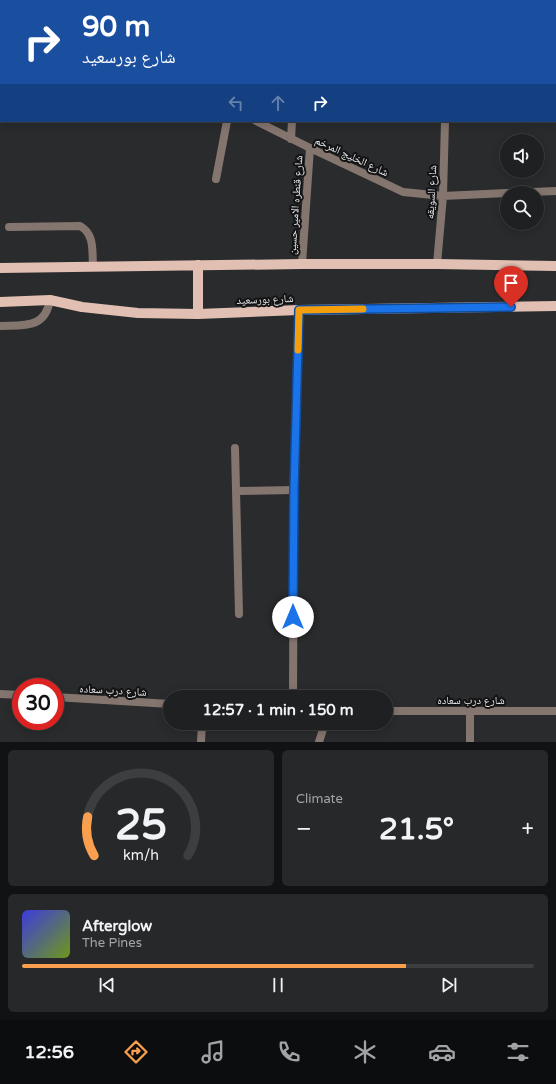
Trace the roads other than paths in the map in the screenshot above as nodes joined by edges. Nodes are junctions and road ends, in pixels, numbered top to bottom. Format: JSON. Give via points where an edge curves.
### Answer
{"nodes":[{"id":1,"x":548,"y":0,"type":"edge"},
{"id":2,"x":556,"y":0,"type":"edge"},
{"id":3,"x":227,"y":122,"type":"edge"},
{"id":4,"x":258,"y":122,"type":"edge"},
{"id":5,"x":292,"y":122,"type":"edge"},
{"id":6,"x":445,"y":122,"type":"edge"},
{"id":7,"x":291,"y":139,"type":"junction"},
{"id":8,"x":310,"y":148,"type":"junction"},
{"id":9,"x":216,"y":179,"type":"dead end"},
{"id":10,"x":544,"y":191,"type":"edge"},
{"id":11,"x":556,"y":191,"type":"edge"},
{"id":12,"x":500,"y":193,"type":"edge"},
{"id":13,"x":443,"y":196,"type":"junction"},
{"id":14,"x":9,"y":227,"type":"dead end"},
{"id":15,"x":556,"y":260,"type":"edge"},
{"id":16,"x":302,"y":264,"type":"junction"},
{"id":17,"x":437,"y":264,"type":"junction"},
{"id":18,"x":198,"y":265,"type":"junction"},
{"id":19,"x":93,"y":266,"type":"junction"},
{"id":20,"x":540,"y":266,"type":"junction"},
{"id":21,"x":556,"y":266,"type":"edge"},
{"id":22,"x":0,"y":268,"type":"edge"},
{"id":23,"x":50,"y":300,"type":"junction"},
{"id":24,"x":0,"y":302,"type":"edge"},
{"id":25,"x":556,"y":306,"type":"edge"},
{"id":26,"x":299,"y":310,"type":"junction"},
{"id":27,"x":198,"y":314,"type":"junction"},
{"id":28,"x":0,"y":326,"type":"edge"},
{"id":29,"x":235,"y":448,"type":"dead end"},
{"id":30,"x":294,"y":490,"type":"junction"},
{"id":31,"x":236,"y":492,"type":"junction"},
{"id":32,"x":239,"y":614,"type":"dead end"},
{"id":33,"x":293,"y":690,"type":"edge"},
{"id":34,"x":0,"y":694,"type":"edge"},
{"id":35,"x":12,"y":695,"type":"edge"},
{"id":36,"x":64,"y":698,"type":"edge"},
{"id":37,"x":163,"y":704,"type":"edge"},
{"id":38,"x":393,"y":711,"type":"edge"},
{"id":39,"x":470,"y":711,"type":"junction"},
{"id":40,"x":556,"y":711,"type":"edge"},
{"id":41,"x":202,"y":730,"type":"edge"},
{"id":42,"x":323,"y":730,"type":"edge"},
{"id":43,"x":202,"y":742,"type":"edge"},
{"id":44,"x":319,"y":742,"type":"edge"},
{"id":45,"x":470,"y":742,"type":"edge"}],
"edges":[{"from":1,"to":2,"type":"street"},
{"from":3,"to":9,"type":"street"},
{"from":4,"to":7,"type":"street","name":"شارع الخليج المرخم"},
{"from":5,"to":7,"type":"street"},
{"from":6,"to":13,"type":"street","name":"شارع السويقه"},
{"from":7,"to":8,"type":"street","name":"شارع الخليج المرخم"},
{"from":8,"to":13,"type":"street","name":"شارع الخليج المرخم","via":[[403,192]]},
{"from":8,"to":16,"type":"street","name":"شارع قنطره الامير حسين"},
{"from":10,"to":11,"type":"street","name":"شارع الخليج المرخم"},
{"from":12,"to":13,"type":"street","name":"شارع الخليج المرخم"},
{"from":13,"to":17,"type":"street","name":"شارع السويقه"},
{"from":14,"to":19,"type":"street","via":[[80,226],[88,232],[92,240]]},
{"from":15,"to":20,"type":"street"},
{"from":16,"to":17,"type":"main road"},
{"from":16,"to":18,"type":"main road"},
{"from":17,"to":20,"type":"main road"},
{"from":18,"to":19,"type":"main road"},
{"from":18,"to":27,"type":"main road"},
{"from":19,"to":22,"type":"main road"},
{"from":20,"to":21,"type":"main road"},
{"from":23,"to":24,"type":"main road","name":"شارع بورسعيد"},
{"from":23,"to":27,"type":"main road","name":"شارع بورسعيد","via":[[82,307],[138,313]]},
{"from":23,"to":28,"type":"street","via":[[48,310],[34,324]]},
{"from":25,"to":26,"type":"main road","name":"شارع بورسعيد"},
{"from":26,"to":27,"type":"main road","name":"شارع بورسعيد"},
{"from":26,"to":30,"type":"street"},
{"from":29,"to":31,"type":"street"},
{"from":30,"to":31,"type":"street"},
{"from":30,"to":33,"type":"street"},
{"from":31,"to":32,"type":"street"},
{"from":34,"to":35,"type":"street"},
{"from":36,"to":37,"type":"street","name":"شارع درب سعاده"},
{"from":38,"to":39,"type":"street","name":"شارع درب سعاده"},
{"from":39,"to":40,"type":"street","name":"شارع درب سعاده"},
{"from":39,"to":45,"type":"street"},
{"from":41,"to":43,"type":"street"},
{"from":42,"to":44,"type":"street"}]}
